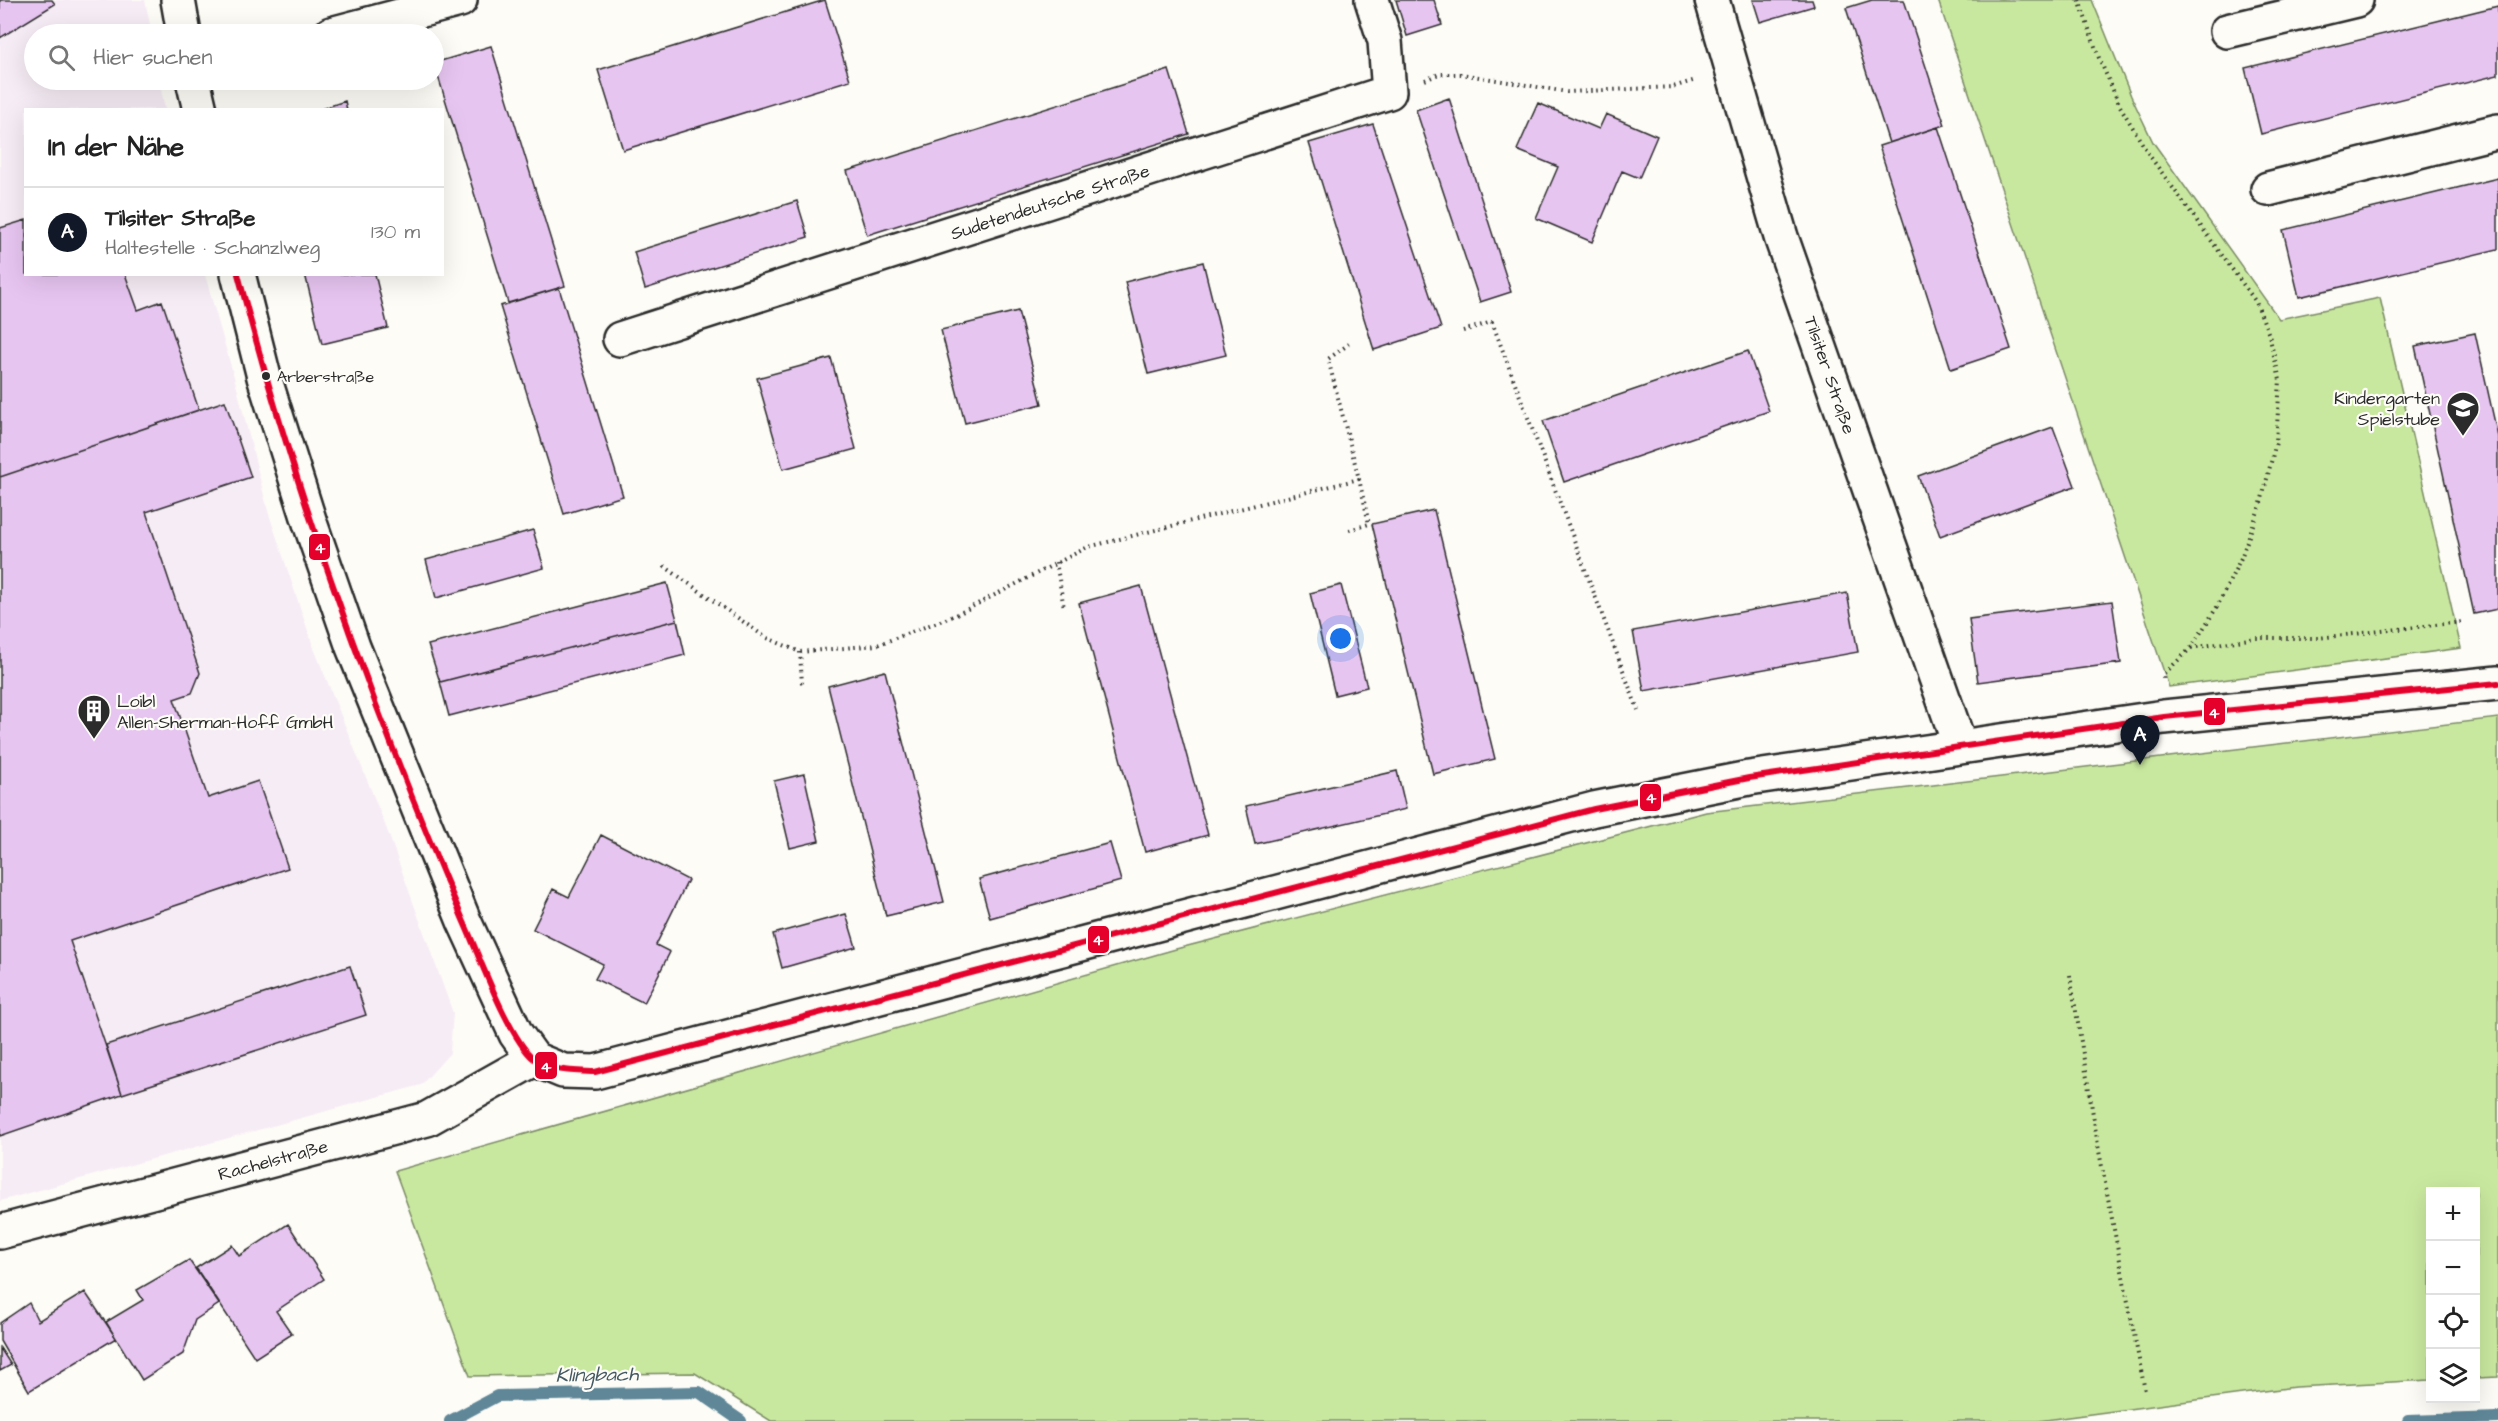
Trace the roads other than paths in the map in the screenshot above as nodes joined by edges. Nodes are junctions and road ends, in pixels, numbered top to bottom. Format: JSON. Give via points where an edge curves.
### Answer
{"nodes":[{"id":1,"x":178,"y":0,"type":"edge"},
{"id":2,"x":459,"y":0,"type":"edge"},
{"id":3,"x":1372,"y":0,"type":"edge"},
{"id":4,"x":1712,"y":0,"type":"edge"},
{"id":5,"x":2356,"y":0,"type":"edge"},
{"id":6,"x":182,"y":24,"type":"edge"},
{"id":7,"x":369,"y":24,"type":"edge"},
{"id":8,"x":2227,"y":31,"type":"dead end"},
{"id":9,"x":195,"y":90,"type":"edge"},
{"id":10,"x":200,"y":108,"type":"edge"},
{"id":11,"x":2498,"y":130,"type":"edge"},
{"id":12,"x":2268,"y":189,"type":"dead end"},
{"id":13,"x":239,"y":276,"type":"edge"},
{"id":14,"x":620,"y":339,"type":"dead end"},
{"id":15,"x":2498,"y":683,"type":"edge"},
{"id":16,"x":1959,"y":746,"type":"junction"},
{"id":17,"x":534,"y":1059,"type":"junction"},
{"id":18,"x":0,"y":1232,"type":"edge"}],
"edges":[{"from":1,"to":6,"type":"street"},
{"from":2,"to":7,"type":"street"},
{"from":3,"to":14,"type":"street","name":"Sudetendeutsche Straße","via":[[1385,41],[1389,92]]},
{"from":4,"to":16,"type":"street","name":"Tilsiter Straße","via":[[1781,237]]},
{"from":5,"to":8,"type":"street"},
{"from":9,"to":10,"type":"street"},
{"from":11,"to":12,"type":"street"},
{"from":13,"to":17,"type":"street","via":[[267,388],[353,646],[464,921],[516,1034]]},
{"from":15,"to":16,"type":"street","via":[[2164,717]]},
{"from":16,"to":17,"type":"street","via":[[1749,778],[1594,809],[595,1072],[563,1071]]},
{"from":17,"to":18,"type":"street","name":"Rachelstraße","via":[[427,1119]]}]}
